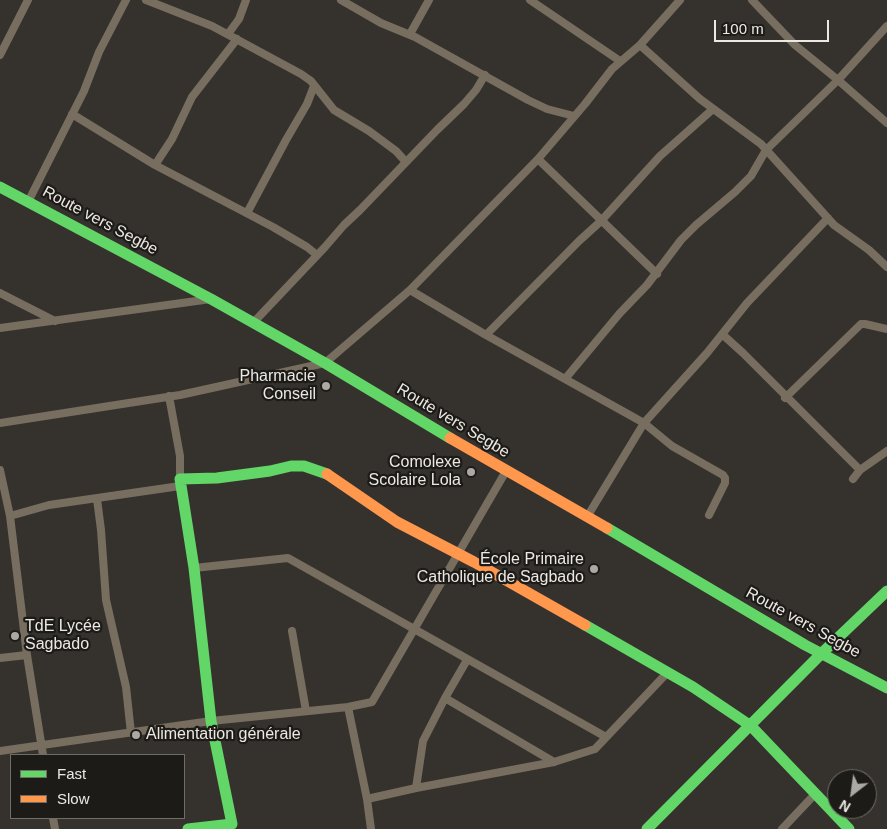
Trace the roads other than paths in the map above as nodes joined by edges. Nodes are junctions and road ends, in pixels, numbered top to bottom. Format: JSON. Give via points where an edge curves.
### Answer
{"nodes":[{"id":1,"x":28,"y":0,"type":"edge"},
{"id":2,"x":126,"y":0,"type":"edge"},
{"id":3,"x":146,"y":0,"type":"edge"},
{"id":4,"x":246,"y":0,"type":"edge"},
{"id":5,"x":342,"y":0,"type":"edge"},
{"id":6,"x":429,"y":0,"type":"edge"},
{"id":7,"x":530,"y":0,"type":"edge"},
{"id":8,"x":680,"y":0,"type":"edge"},
{"id":9,"x":752,"y":0,"type":"edge"},
{"id":10,"x":887,"y":26,"type":"edge"},
{"id":11,"x":228,"y":34,"type":"junction"},
{"id":12,"x":410,"y":34,"type":"junction"},
{"id":13,"x":237,"y":39,"type":"junction"},
{"id":14,"x":640,"y":45,"type":"junction"},
{"id":15,"x":0,"y":55,"type":"edge"},
{"id":16,"x":620,"y":61,"type":"junction"},
{"id":17,"x":485,"y":75,"type":"junction"},
{"id":18,"x":838,"y":80,"type":"junction"},
{"id":19,"x":314,"y":86,"type":"junction"},
{"id":20,"x":713,"y":108,"type":"junction"},
{"id":21,"x":72,"y":114,"type":"junction"},
{"id":22,"x":574,"y":116,"type":"junction"},
{"id":23,"x":887,"y":123,"type":"edge"},
{"id":24,"x":766,"y":150,"type":"junction"},
{"id":25,"x":538,"y":159,"type":"junction"},
{"id":26,"x":406,"y":162,"type":"junction"},
{"id":27,"x":156,"y":165,"type":"junction"},
{"id":28,"x":0,"y":187,"type":"edge"},
{"id":29,"x":28,"y":202,"type":"junction"},
{"id":30,"x":248,"y":213,"type":"junction"},
{"id":31,"x":828,"y":218,"type":"junction"},
{"id":32,"x":601,"y":221,"type":"junction"},
{"id":33,"x":317,"y":255,"type":"junction"},
{"id":34,"x":887,"y":267,"type":"edge"},
{"id":35,"x":656,"y":274,"type":"junction"},
{"id":36,"x":410,"y":290,"type":"junction"},
{"id":37,"x":0,"y":293,"type":"edge"},
{"id":38,"x":211,"y":299,"type":"junction"},
{"id":39,"x":55,"y":321,"type":"junction"},
{"id":40,"x":253,"y":322,"type":"junction"},
{"id":41,"x":0,"y":328,"type":"edge"},
{"id":42,"x":887,"y":329,"type":"edge"},
{"id":43,"x":722,"y":334,"type":"junction"},
{"id":44,"x":486,"y":335,"type":"junction"},
{"id":45,"x":326,"y":363,"type":"junction"},
{"id":46,"x":565,"y":379,"type":"junction"},
{"id":47,"x":169,"y":396,"type":"junction"},
{"id":48,"x":785,"y":398,"type":"junction"},
{"id":49,"x":0,"y":423,"type":"edge"},
{"id":50,"x":644,"y":423,"type":"junction"},
{"id":51,"x":887,"y":452,"type":"edge"},
{"id":52,"x":0,"y":470,"type":"edge"},
{"id":53,"x":860,"y":470,"type":"junction"},
{"id":54,"x":506,"y":471,"type":"junction"},
{"id":55,"x":853,"y":479,"type":"dead end"},
{"id":56,"x":180,"y":482,"type":"junction"},
{"id":57,"x":1,"y":483,"type":"edge"},
{"id":58,"x":97,"y":499,"type":"junction"},
{"id":59,"x":709,"y":515,"type":"dead end"},
{"id":60,"x":10,"y":516,"type":"junction"},
{"id":61,"x":587,"y":518,"type":"junction"},
{"id":62,"x":458,"y":555,"type":"junction"},
{"id":63,"x":194,"y":568,"type":"junction"},
{"id":64,"x":887,"y":591,"type":"edge"},
{"id":65,"x":414,"y":630,"type":"junction"},
{"id":66,"x":292,"y":631,"type":"dead end"},
{"id":67,"x":822,"y":653,"type":"junction"},
{"id":68,"x":27,"y":655,"type":"junction"},
{"id":69,"x":0,"y":658,"type":"edge"},
{"id":70,"x":467,"y":660,"type":"junction"},
{"id":71,"x":667,"y":673,"type":"junction"},
{"id":72,"x":887,"y":688,"type":"edge"},
{"id":73,"x":445,"y":698,"type":"junction"},
{"id":74,"x":348,"y":707,"type":"junction"},
{"id":75,"x":306,"y":711,"type":"junction"},
{"id":76,"x":211,"y":721,"type":"junction"},
{"id":77,"x":751,"y":726,"type":"junction"},
{"id":78,"x":132,"y":733,"type":"junction"},
{"id":79,"x":606,"y":737,"type":"junction"},
{"id":80,"x":42,"y":745,"type":"junction"},
{"id":81,"x":0,"y":751,"type":"edge"},
{"id":82,"x":43,"y":754,"type":"edge"},
{"id":83,"x":554,"y":762,"type":"junction"},
{"id":84,"x":416,"y":788,"type":"junction"},
{"id":85,"x":816,"y":793,"type":"junction"},
{"id":86,"x":367,"y":799,"type":"junction"},
{"id":87,"x":188,"y":829,"type":"edge"},
{"id":88,"x":371,"y":829,"type":"edge"},
{"id":89,"x":647,"y":829,"type":"edge"},
{"id":90,"x":782,"y":829,"type":"edge"},
{"id":91,"x":850,"y":829,"type":"edge"}],
"edges":[{"from":1,"to":15,"type":"street"},
{"from":2,"to":21,"type":"street"},
{"from":3,"to":11,"type":"street"},
{"from":4,"to":11,"type":"street"},
{"from":5,"to":12,"type":"street","via":[[381,23]]},
{"from":6,"to":12,"type":"street"},
{"from":7,"to":16,"type":"street"},
{"from":8,"to":14,"type":"street"},
{"from":9,"to":18,"type":"street","via":[[795,45]]},
{"from":10,"to":18,"type":"street"},
{"from":11,"to":13,"type":"street"},
{"from":12,"to":17,"type":"street"},
{"from":13,"to":19,"type":"street","via":[[302,74]]},
{"from":13,"to":27,"type":"street","via":[[192,97]]},
{"from":14,"to":16,"type":"street"},
{"from":14,"to":20,"type":"street"},
{"from":16,"to":22,"type":"street"},
{"from":17,"to":22,"type":"street","via":[[534,103]]},
{"from":17,"to":26,"type":"street","via":[[464,104]]},
{"from":18,"to":23,"type":"street"},
{"from":18,"to":24,"type":"street"},
{"from":19,"to":26,"type":"street","via":[[334,110],[369,131]]},
{"from":19,"to":30,"type":"street"},
{"from":20,"to":24,"type":"street"},
{"from":20,"to":32,"type":"street","via":[[660,156]]},
{"from":21,"to":27,"type":"street"},
{"from":21,"to":29,"type":"street"},
{"from":22,"to":25,"type":"street"},
{"from":24,"to":31,"type":"street"},
{"from":24,"to":35,"type":"street","via":[[751,176],[696,225]]},
{"from":25,"to":32,"type":"street"},
{"from":25,"to":36,"type":"street"},
{"from":26,"to":33,"type":"street"},
{"from":27,"to":30,"type":"street"},
{"from":28,"to":29,"type":"street","name":"Route vers Segbe"},
{"from":29,"to":38,"type":"street","name":"Route vers Segbe"},
{"from":30,"to":33,"type":"street"},
{"from":31,"to":34,"type":"street"},
{"from":31,"to":43,"type":"street"},
{"from":32,"to":35,"type":"street"},
{"from":32,"to":44,"type":"street"},
{"from":33,"to":40,"type":"street"},
{"from":35,"to":46,"type":"street"},
{"from":36,"to":44,"type":"street"},
{"from":36,"to":45,"type":"street"},
{"from":37,"to":39,"type":"street"},
{"from":38,"to":39,"type":"street"},
{"from":38,"to":40,"type":"street","name":"Route vers Segbe"},
{"from":39,"to":41,"type":"street"},
{"from":40,"to":45,"type":"street","name":"Route vers Segbe"},
{"from":42,"to":48,"type":"street","via":[[861,324]]},
{"from":43,"to":48,"type":"street"},
{"from":43,"to":50,"type":"street"},
{"from":44,"to":46,"type":"street"},
{"from":45,"to":47,"type":"street"},
{"from":45,"to":54,"type":"street","name":"Route vers Segbe"},
{"from":46,"to":50,"type":"street"},
{"from":47,"to":49,"type":"street"},
{"from":47,"to":56,"type":"street","via":[[180,456]]},
{"from":48,"to":53,"type":"street"},
{"from":50,"to":59,"type":"street","via":[[672,446],[725,478]]},
{"from":50,"to":61,"type":"street"},
{"from":51,"to":53,"type":"street"},
{"from":52,"to":57,"type":"street"},
{"from":53,"to":55,"type":"street"},
{"from":54,"to":61,"type":"street","name":"Route vers Segbe"},
{"from":54,"to":62,"type":"street"},
{"from":56,"to":58,"type":"street"},
{"from":56,"to":62,"type":"street","via":[[304,466],[325,473],[397,522]]},
{"from":56,"to":63,"type":"street"},
{"from":57,"to":60,"type":"street"},
{"from":58,"to":60,"type":"street"},
{"from":58,"to":78,"type":"street","via":[[106,600],[126,686]]},
{"from":60,"to":68,"type":"street"},
{"from":61,"to":67,"type":"street","name":"Route vers Segbe"},
{"from":62,"to":65,"type":"street"},
{"from":62,"to":71,"type":"street"},
{"from":63,"to":65,"type":"street","via":[[288,558]]},
{"from":63,"to":76,"type":"street"},
{"from":64,"to":67,"type":"street"},
{"from":65,"to":70,"type":"street"},
{"from":65,"to":74,"type":"street","via":[[372,702]]},
{"from":66,"to":75,"type":"street"},
{"from":67,"to":72,"type":"street","name":"Route vers Segbe"},
{"from":67,"to":77,"type":"street"},
{"from":68,"to":69,"type":"street"},
{"from":68,"to":80,"type":"street"},
{"from":70,"to":73,"type":"street"},
{"from":70,"to":79,"type":"street"},
{"from":71,"to":77,"type":"street"},
{"from":71,"to":79,"type":"street"},
{"from":73,"to":83,"type":"street"},
{"from":73,"to":84,"type":"street","via":[[422,741]]},
{"from":74,"to":75,"type":"street"},
{"from":74,"to":86,"type":"street"},
{"from":75,"to":76,"type":"street"},
{"from":76,"to":78,"type":"street"},
{"from":76,"to":87,"type":"street","via":[[232,824]]},
{"from":77,"to":85,"type":"street"},
{"from":77,"to":89,"type":"street"},
{"from":78,"to":80,"type":"street"},
{"from":79,"to":83,"type":"street","via":[[595,749]]},
{"from":80,"to":81,"type":"street"},
{"from":80,"to":82,"type":"street"},
{"from":83,"to":84,"type":"street"},
{"from":84,"to":86,"type":"street"},
{"from":85,"to":90,"type":"street"},
{"from":85,"to":91,"type":"street"},
{"from":86,"to":88,"type":"street"}]}
